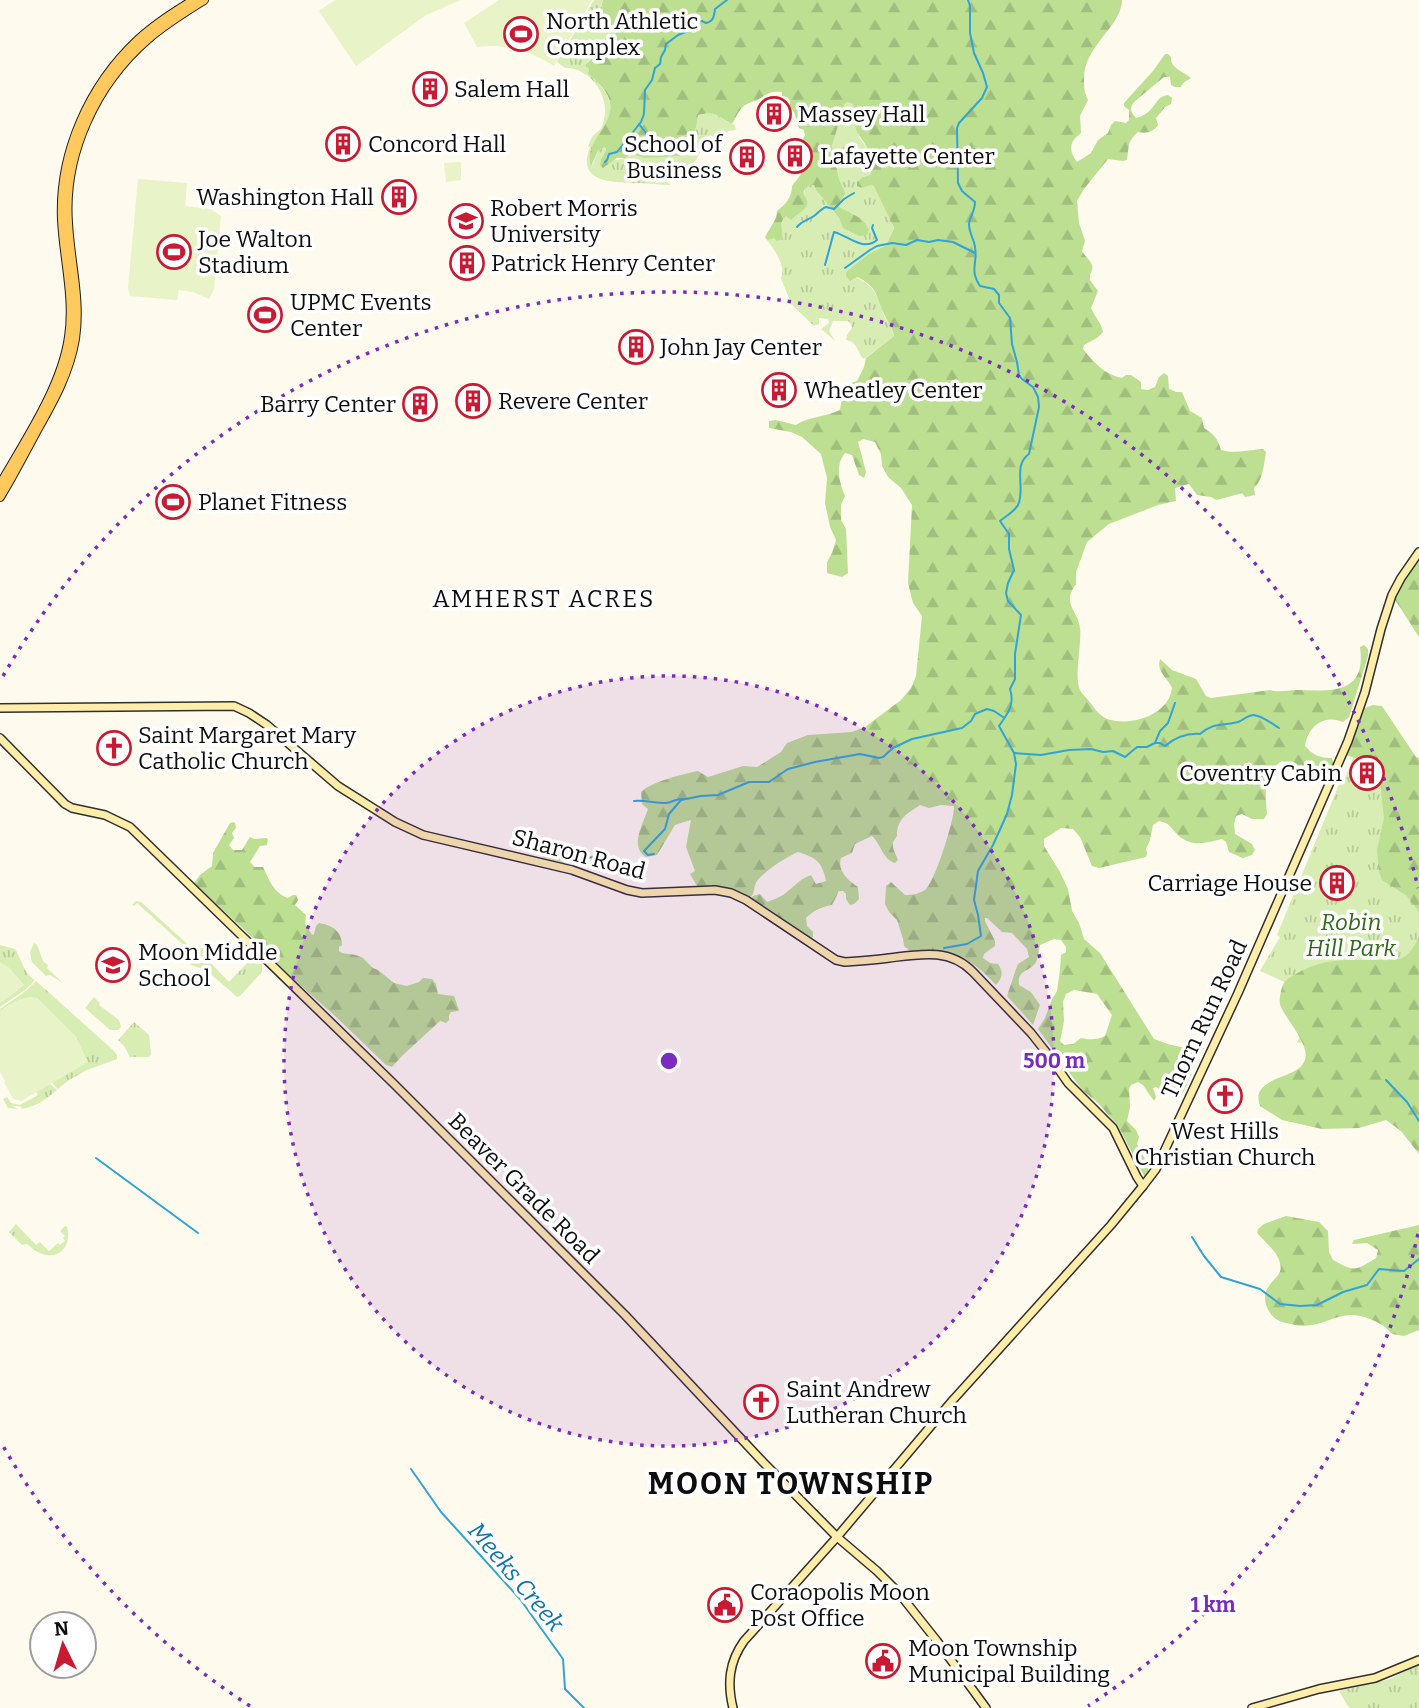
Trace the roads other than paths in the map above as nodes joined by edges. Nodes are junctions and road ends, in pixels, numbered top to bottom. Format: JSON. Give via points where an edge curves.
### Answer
{"nodes":[{"id":1,"x":194,"y":0,"type":"edge"},
{"id":2,"x":204,"y":0,"type":"edge"},
{"id":3,"x":0,"y":485,"type":"edge"},
{"id":4,"x":0,"y":497,"type":"edge"},
{"id":5,"x":1419,"y":552,"type":"edge"},
{"id":6,"x":0,"y":708,"type":"edge"},
{"id":7,"x":0,"y":738,"type":"edge"},
{"id":8,"x":1143,"y":1186,"type":"junction"},
{"id":9,"x":837,"y":1537,"type":"junction"},
{"id":10,"x":1419,"y":1660,"type":"edge"},
{"id":11,"x":733,"y":1708,"type":"edge"},
{"id":12,"x":986,"y":1708,"type":"edge"},
{"id":13,"x":1252,"y":1708,"type":"edge"}],
"edges":[{"from":1,"to":3,"type":"main road","via":[[147,32],[118,61],[76,132],[65,168],[62,202],[71,308],[67,350],[50,395]]},
{"from":2,"to":4,"type":"main road","via":[[136,50],[105,88],[84,128],[68,194],[77,306],[73,350],[58,392]]},
{"from":5,"to":8,"type":"street","name":"Thorn Run Road","via":[[1392,595],[1348,741],[1291,873],[1156,1169]]},
{"from":6,"to":8,"type":"street","name":"Sharon Road","via":[[234,706],[267,725],[347,792],[424,835],[559,867],[642,893],[731,893],[836,960],[937,954],[953,958],[965,964],[1031,1033],[1068,1083],[1113,1128]]},
{"from":7,"to":9,"type":"street","name":"Beaver Grade Road","via":[[65,804],[131,827],[625,1315]]},
{"from":8,"to":9,"type":"street","name":"Thorn Run Road"},
{"from":9,"to":11,"type":"street","name":"Thorn Run Road","via":[[741,1646],[729,1676]]},
{"from":9,"to":12,"type":"street","name":"Beaver Grade Road","via":[[906,1600]]},
{"from":10,"to":13,"type":"street","via":[[1375,1678]]}]}
